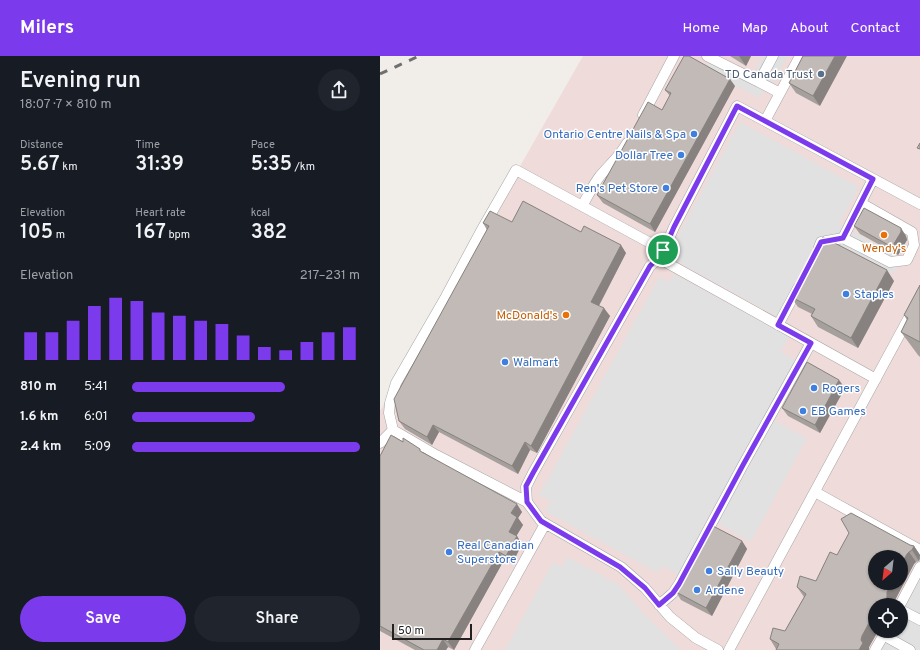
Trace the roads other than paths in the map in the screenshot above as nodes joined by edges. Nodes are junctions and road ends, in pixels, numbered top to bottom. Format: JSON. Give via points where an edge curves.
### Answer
{"nodes":[{"id":1,"x":674,"y":56,"type":"edge"},
{"id":2,"x":707,"y":56,"type":"edge"},
{"id":3,"x":773,"y":56,"type":"edge"},
{"id":4,"x":800,"y":56,"type":"edge"},
{"id":5,"x":759,"y":82,"type":"junction"},
{"id":6,"x":780,"y":93,"type":"junction"},
{"id":7,"x":766,"y":121,"type":"junction"},
{"id":8,"x":639,"y":122,"type":"edge"},
{"id":9,"x":632,"y":135,"type":"edge"},
{"id":10,"x":873,"y":179,"type":"junction"},
{"id":11,"x":861,"y":203,"type":"junction"},
{"id":12,"x":920,"y":204,"type":"edge"},
{"id":13,"x":582,"y":206,"type":"junction"},
{"id":14,"x":843,"y":238,"type":"junction"},
{"id":15,"x":662,"y":254,"type":"junction"},
{"id":16,"x":814,"y":256,"type":"edge"},
{"id":17,"x":801,"y":282,"type":"edge"},
{"id":18,"x":920,"y":298,"type":"edge"},
{"id":19,"x":778,"y":325,"type":"junction"},
{"id":20,"x":811,"y":343,"type":"junction"},
{"id":21,"x":876,"y":379,"type":"junction"},
{"id":22,"x":393,"y":430,"type":"junction"},
{"id":23,"x":380,"y":443,"type":"edge"},
{"id":24,"x":815,"y":492,"type":"junction"},
{"id":25,"x":527,"y":502,"type":"junction"},
{"id":26,"x":545,"y":524,"type":"junction"},
{"id":27,"x":920,"y":550,"type":"edge"},
{"id":28,"x":920,"y":567,"type":"edge"},
{"id":29,"x":904,"y":598,"type":"edge"},
{"id":30,"x":659,"y":605,"type":"junction"},
{"id":31,"x":908,"y":614,"type":"edge"},
{"id":32,"x":920,"y":620,"type":"edge"},
{"id":33,"x":881,"y":638,"type":"edge"},
{"id":34,"x":892,"y":638,"type":"edge"},
{"id":35,"x":475,"y":650,"type":"edge"},
{"id":36,"x":718,"y":650,"type":"edge"},
{"id":37,"x":729,"y":650,"type":"edge"},
{"id":38,"x":875,"y":650,"type":"edge"},
{"id":39,"x":910,"y":650,"type":"edge"}],
"edges":[{"from":1,"to":8,"type":"lane"},
{"from":2,"to":5,"type":"lane"},
{"from":3,"to":5,"type":"lane"},
{"from":4,"to":6,"type":"lane"},
{"from":5,"to":6,"type":"lane"},
{"from":6,"to":7,"type":"lane"},
{"from":7,"to":10,"type":"lane"},
{"from":7,"to":15,"type":"lane","via":[[737,106]]},
{"from":9,"to":13,"type":"lane","via":[[618,157],[600,176]]},
{"from":10,"to":11,"type":"lane"},
{"from":10,"to":12,"type":"lane"},
{"from":11,"to":14,"type":"lane"},
{"from":11,"to":14,"type":"lane","via":[[912,232],[914,245],[907,260],[890,262]]},
{"from":13,"to":15,"type":"lane"},
{"from":13,"to":22,"type":"lane","via":[[516,170],[396,383],[389,413]]},
{"from":14,"to":16,"type":"lane","via":[[821,242]]},
{"from":15,"to":19,"type":"lane"},
{"from":15,"to":25,"type":"lane","via":[[650,266],[533,473],[526,486]]},
{"from":17,"to":19,"type":"lane"},
{"from":18,"to":21,"type":"lane"},
{"from":19,"to":20,"type":"lane"},
{"from":20,"to":21,"type":"lane"},
{"from":20,"to":30,"type":"lane","via":[[679,584]]},
{"from":21,"to":24,"type":"lane"},
{"from":22,"to":23,"type":"lane"},
{"from":22,"to":25,"type":"lane"},
{"from":24,"to":27,"type":"lane"},
{"from":24,"to":37,"type":"lane"},
{"from":25,"to":26,"type":"lane"},
{"from":26,"to":30,"type":"lane","via":[[620,567],[645,588]]},
{"from":26,"to":35,"type":"lane"},
{"from":28,"to":29,"type":"lane"},
{"from":30,"to":36,"type":"lane","via":[[696,638]]},
{"from":31,"to":32,"type":"lane"},
{"from":33,"to":38,"type":"lane"},
{"from":34,"to":39,"type":"lane"}]}
